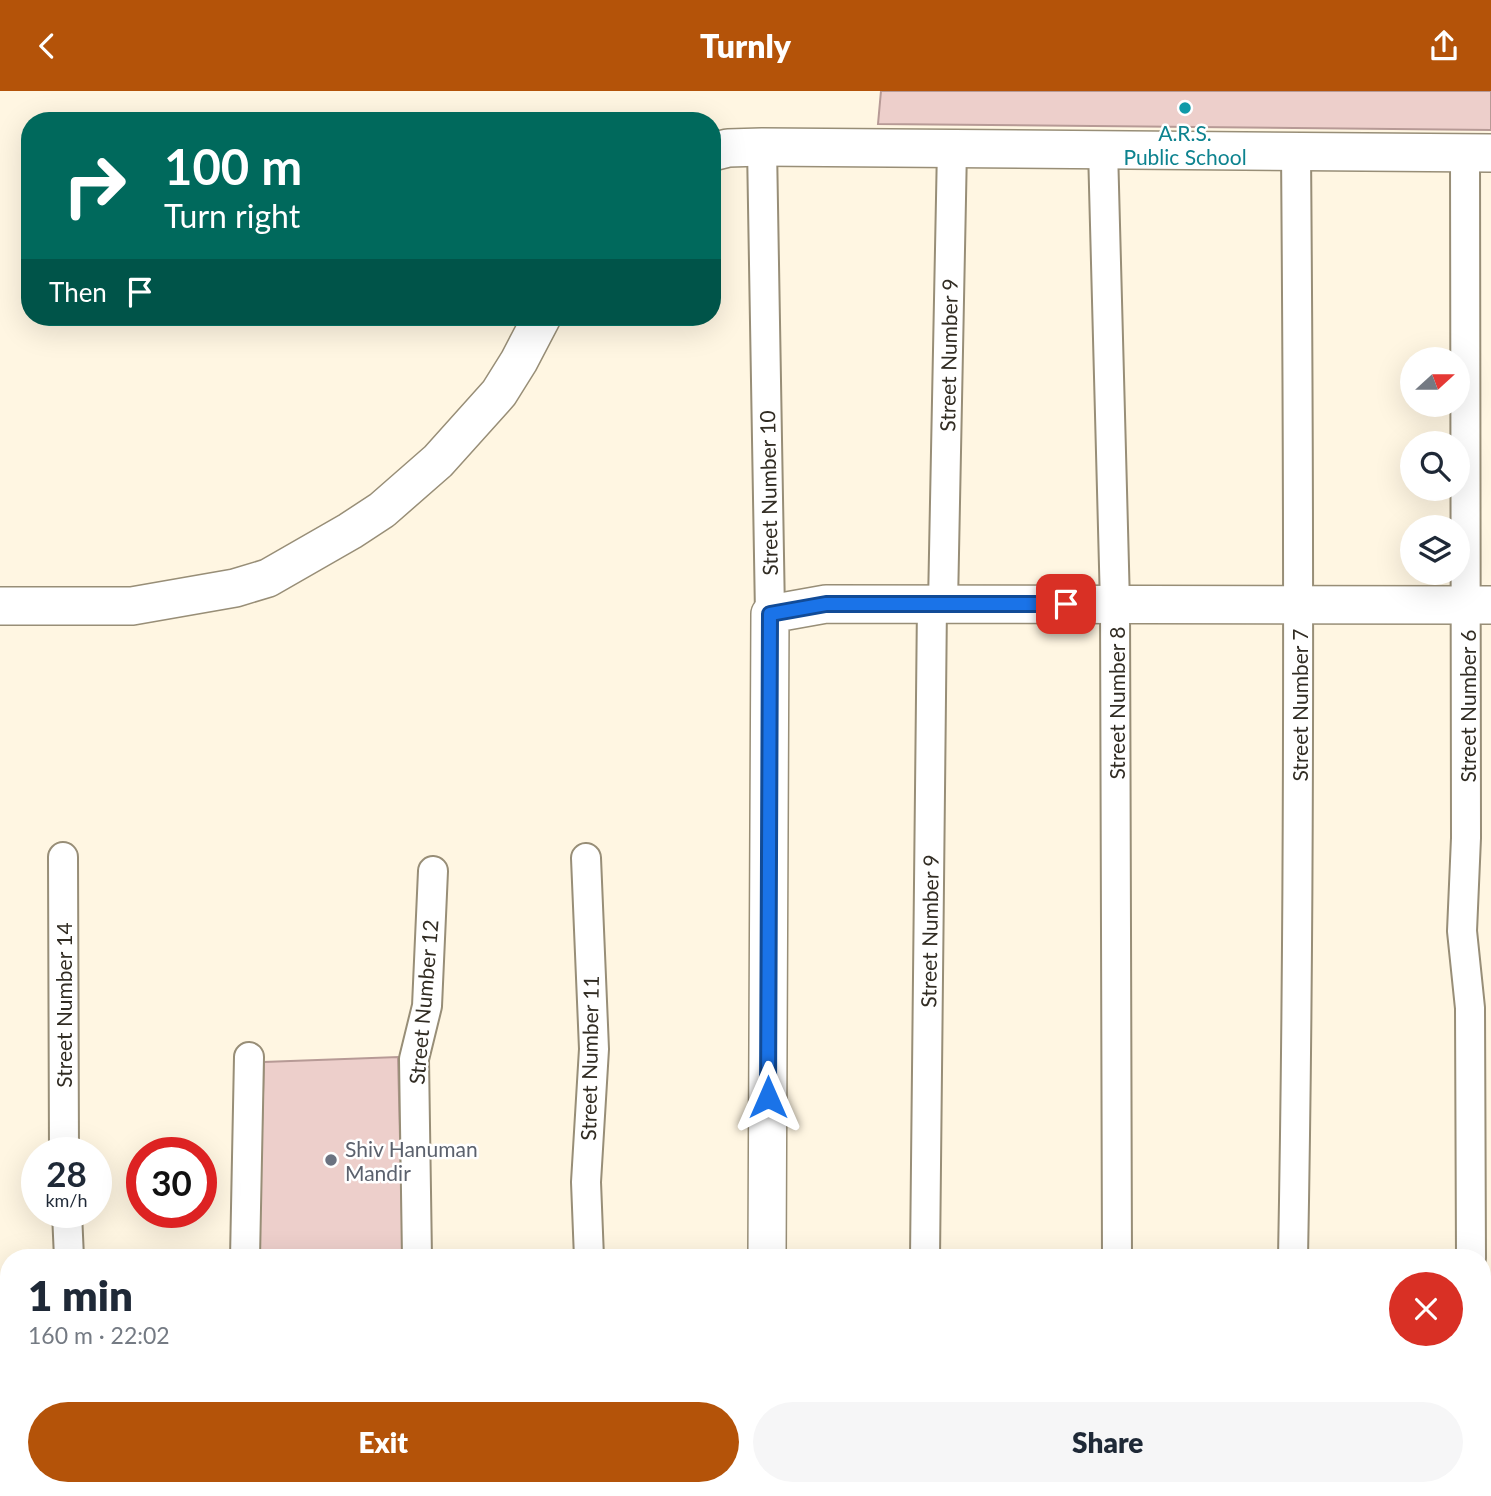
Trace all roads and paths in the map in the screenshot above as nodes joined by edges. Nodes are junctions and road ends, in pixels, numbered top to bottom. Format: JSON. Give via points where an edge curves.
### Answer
{"nodes":[{"id":1,"x":762,"y":147,"type":"junction"},
{"id":2,"x":952,"y":148,"type":"junction"},
{"id":3,"x":1103,"y":149,"type":"junction"},
{"id":4,"x":721,"y":150,"type":"edge"},
{"id":5,"x":1296,"y":151,"type":"junction"},
{"id":6,"x":1478,"y":153,"type":"edge"},
{"id":7,"x":537,"y":326,"type":"edge"},
{"id":8,"x":938,"y":604,"type":"junction"},
{"id":9,"x":1115,"y":604,"type":"junction"},
{"id":10,"x":1300,"y":605,"type":"junction"},
{"id":11,"x":1479,"y":605,"type":"edge"},
{"id":12,"x":0,"y":606,"type":"edge"},
{"id":13,"x":770,"y":614,"type":"junction"},
{"id":14,"x":63,"y":857,"type":"dead end"},
{"id":15,"x":586,"y":858,"type":"dead end"},
{"id":16,"x":433,"y":871,"type":"dead end"},
{"id":17,"x":248,"y":1058,"type":"dead end"},
{"id":18,"x":64,"y":1137,"type":"edge"},
{"id":19,"x":68,"y":1228,"type":"edge"},
{"id":20,"x":69,"y":1249,"type":"edge"},
{"id":21,"x":245,"y":1249,"type":"edge"},
{"id":22,"x":417,"y":1249,"type":"edge"},
{"id":23,"x":589,"y":1249,"type":"edge"},
{"id":24,"x":767,"y":1249,"type":"edge"},
{"id":25,"x":925,"y":1249,"type":"edge"},
{"id":26,"x":1116,"y":1249,"type":"edge"},
{"id":27,"x":1293,"y":1249,"type":"edge"},
{"id":28,"x":1471,"y":1249,"type":"edge"}],
"edges":[{"from":1,"to":2,"type":"street"},
{"from":1,"to":4,"type":"street"},
{"from":1,"to":13,"type":"street","name":"Street Number 10"},
{"from":2,"to":3,"type":"street"},
{"from":2,"to":8,"type":"street","name":"Street Number 9"},
{"from":3,"to":5,"type":"street"},
{"from":3,"to":9,"type":"street","name":"Street Number 8"},
{"from":5,"to":6,"type":"street"},
{"from":5,"to":10,"type":"street","name":"Street Number 7"},
{"from":6,"to":11,"type":"street","name":"Street Number 6"},
{"from":7,"to":12,"type":"street","via":[[499,393],[438,461],[382,510],[268,577],[235,588],[132,606]]},
{"from":8,"to":9,"type":"street"},
{"from":8,"to":13,"type":"street","via":[[826,604]]},
{"from":8,"to":25,"type":"street","name":"Street Number 9"},
{"from":9,"to":10,"type":"street"},
{"from":9,"to":26,"type":"street","name":"Street Number 8"},
{"from":10,"to":11,"type":"street"},
{"from":10,"to":27,"type":"street","name":"Street Number 7"},
{"from":11,"to":28,"type":"street","name":"Street Number 6","via":[[1462,931],[1470,1008]]},
{"from":13,"to":24,"type":"street","name":"Street Number 10"},
{"from":14,"to":18,"type":"street","name":"Street Number 14"},
{"from":15,"to":23,"type":"street","name":"Street Number 11","via":[[594,1049],[586,1182]]},
{"from":16,"to":22,"type":"street","name":"Street Number 12","via":[[427,1006],[414,1059]]},
{"from":17,"to":21,"type":"street"},
{"from":19,"to":20,"type":"street"}]}
